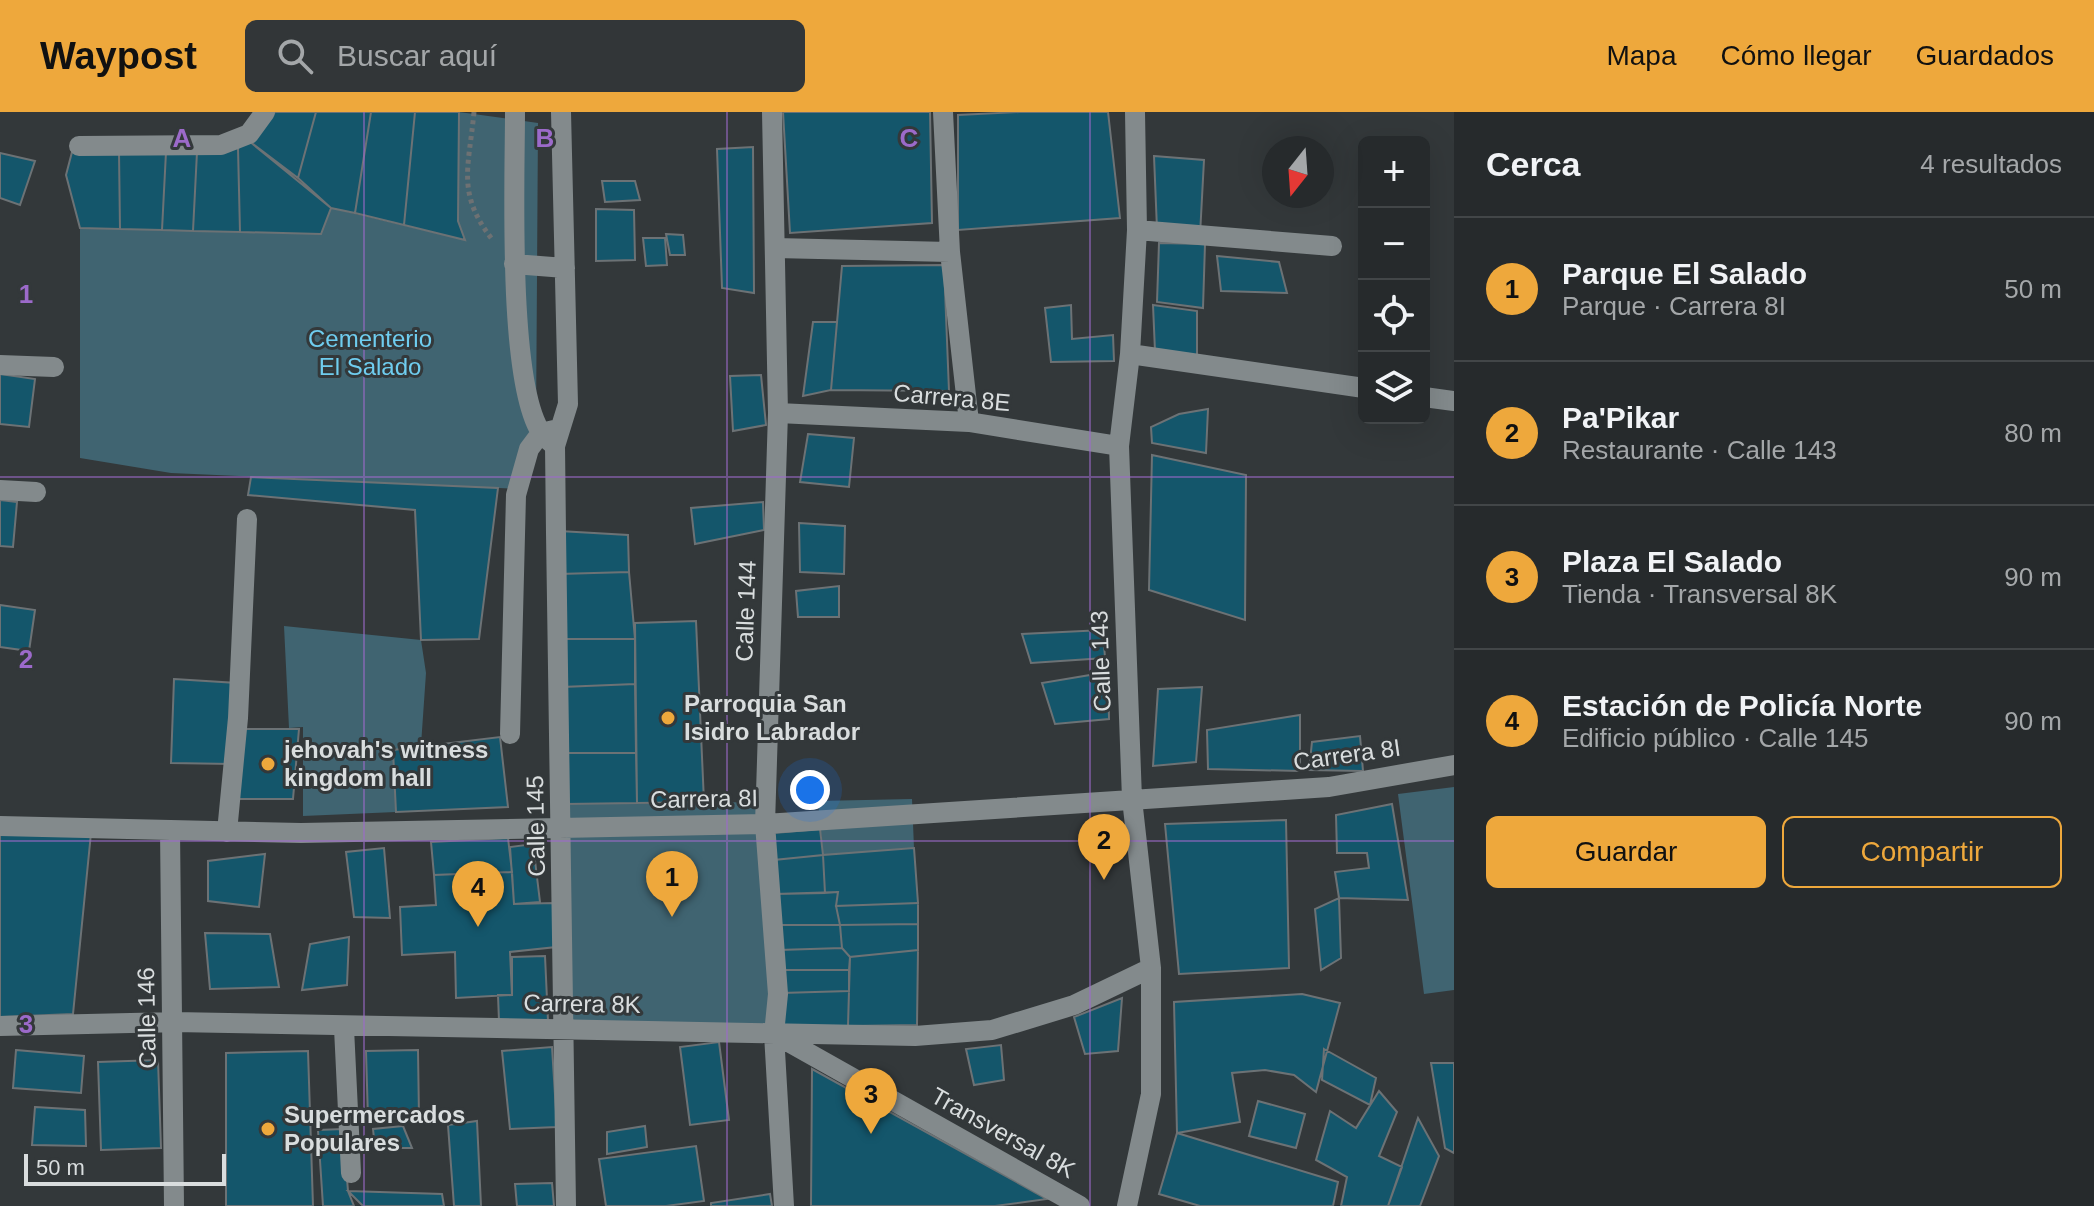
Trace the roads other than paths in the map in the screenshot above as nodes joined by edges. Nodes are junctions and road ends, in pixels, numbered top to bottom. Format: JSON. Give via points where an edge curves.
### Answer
{"nodes":[{"id":1,"x":265,"y":112,"type":"edge"},
{"id":2,"x":515,"y":112,"type":"edge"},
{"id":3,"x":561,"y":112,"type":"edge"},
{"id":4,"x":772,"y":112,"type":"edge"},
{"id":5,"x":943,"y":112,"type":"edge"},
{"id":6,"x":1135,"y":112,"type":"edge"},
{"id":7,"x":79,"y":146,"type":"dead end"},
{"id":8,"x":1137,"y":230,"type":"junction"},
{"id":9,"x":1332,"y":246,"type":"dead end"},
{"id":10,"x":775,"y":248,"type":"junction"},
{"id":11,"x":950,"y":252,"type":"junction"},
{"id":12,"x":514,"y":264,"type":"junction"},
{"id":13,"x":565,"y":268,"type":"junction"},
{"id":14,"x":1130,"y":354,"type":"junction"},
{"id":15,"x":0,"y":365,"type":"edge"},
{"id":16,"x":54,"y":367,"type":"dead end"},
{"id":17,"x":1358,"y":387,"type":"edge"},
{"id":18,"x":1430,"y":398,"type":"edge"},
{"id":19,"x":1454,"y":401,"type":"edge"},
{"id":20,"x":778,"y":413,"type":"junction"},
{"id":21,"x":969,"y":422,"type":"junction"},
{"id":22,"x":552,"y":436,"type":"junction"},
{"id":23,"x":1119,"y":446,"type":"junction"},
{"id":24,"x":0,"y":490,"type":"edge"},
{"id":25,"x":36,"y":492,"type":"dead end"},
{"id":26,"x":247,"y":519,"type":"dead end"},
{"id":27,"x":510,"y":734,"type":"dead end"},
{"id":28,"x":1454,"y":765,"type":"edge"},
{"id":29,"x":1132,"y":799,"type":"junction"},
{"id":30,"x":765,"y":824,"type":"junction"},
{"id":31,"x":0,"y":826,"type":"edge"},
{"id":32,"x":562,"y":827,"type":"junction"},
{"id":33,"x":170,"y":830,"type":"junction"},
{"id":34,"x":227,"y":832,"type":"junction"},
{"id":35,"x":1151,"y":968,"type":"junction"},
{"id":36,"x":174,"y":1022,"type":"junction"},
{"id":37,"x":0,"y":1026,"type":"edge"},
{"id":38,"x":344,"y":1028,"type":"junction"},
{"id":39,"x":563,"y":1029,"type":"junction"},
{"id":40,"x":774,"y":1034,"type":"junction"},
{"id":41,"x":351,"y":1173,"type":"dead end"},
{"id":42,"x":174,"y":1206,"type":"edge"},
{"id":43,"x":566,"y":1206,"type":"edge"},
{"id":44,"x":784,"y":1206,"type":"edge"},
{"id":45,"x":1080,"y":1206,"type":"edge"},
{"id":46,"x":1127,"y":1206,"type":"edge"}],
"edges":[{"from":1,"to":7,"type":"street","via":[[249,134],[221,145]]},
{"from":2,"to":12,"type":"street","name":"Calle 145"},
{"from":3,"to":13,"type":"street","name":"Calle 145"},
{"from":4,"to":10,"type":"street","name":"Calle 144"},
{"from":5,"to":11,"type":"street"},
{"from":6,"to":8,"type":"street","name":"Calle 143"},
{"from":8,"to":9,"type":"street"},
{"from":8,"to":14,"type":"street","name":"Calle 143"},
{"from":10,"to":11,"type":"street"},
{"from":10,"to":20,"type":"street","name":"Calle 144"},
{"from":11,"to":21,"type":"street"},
{"from":12,"to":13,"type":"street"},
{"from":12,"to":22,"type":"street","name":"Calle 145","via":[[525,389]]},
{"from":13,"to":22,"type":"street","name":"Calle 145","via":[[568,404]]},
{"from":14,"to":17,"type":"street"},
{"from":14,"to":23,"type":"street","name":"Calle 143"},
{"from":15,"to":16,"type":"street"},
{"from":18,"to":19,"type":"street"},
{"from":20,"to":21,"type":"street","name":"Carrera 8E"},
{"from":20,"to":30,"type":"street","name":"Calle 144"},
{"from":21,"to":23,"type":"street","name":"Carrera 8E"},
{"from":22,"to":27,"type":"street","via":[[529,449],[516,495]]},
{"from":22,"to":32,"type":"street","name":"Calle 145"},
{"from":23,"to":29,"type":"street","name":"Calle 143"},
{"from":24,"to":25,"type":"street"},
{"from":26,"to":34,"type":"street"},
{"from":28,"to":29,"type":"street","name":"Carrera 8I","via":[[1329,787]]},
{"from":29,"to":30,"type":"street","name":"Carrera 8I"},
{"from":29,"to":35,"type":"street","name":"Calle 143"},
{"from":30,"to":32,"type":"street","name":"Carrera 8I"},
{"from":30,"to":40,"type":"street","name":"Calle 144","via":[[778,994]]},
{"from":31,"to":33,"type":"street","name":"Carrera 8I"},
{"from":32,"to":34,"type":"street","name":"Carrera 8I"},
{"from":32,"to":39,"type":"street","name":"Calle 145"},
{"from":33,"to":34,"type":"street","name":"Carrera 8I"},
{"from":33,"to":36,"type":"street","name":"Calle 146"},
{"from":35,"to":40,"type":"street","name":"Carrera 8K","via":[[1074,1005],[992,1030],[915,1036]]},
{"from":35,"to":46,"type":"street","name":"Calle 143","via":[[1151,1094]]},
{"from":36,"to":37,"type":"street","name":"Carrera 8K"},
{"from":36,"to":38,"type":"street","name":"Carrera 8K"},
{"from":36,"to":42,"type":"street","name":"Calle 146"},
{"from":38,"to":39,"type":"street","name":"Carrera 8K"},
{"from":38,"to":41,"type":"street"},
{"from":39,"to":40,"type":"street","name":"Carrera 8K"},
{"from":39,"to":43,"type":"street","name":"Calle 145"},
{"from":40,"to":44,"type":"street","name":"Calle 144"},
{"from":40,"to":45,"type":"street","name":"Transversal 8K"}]}
